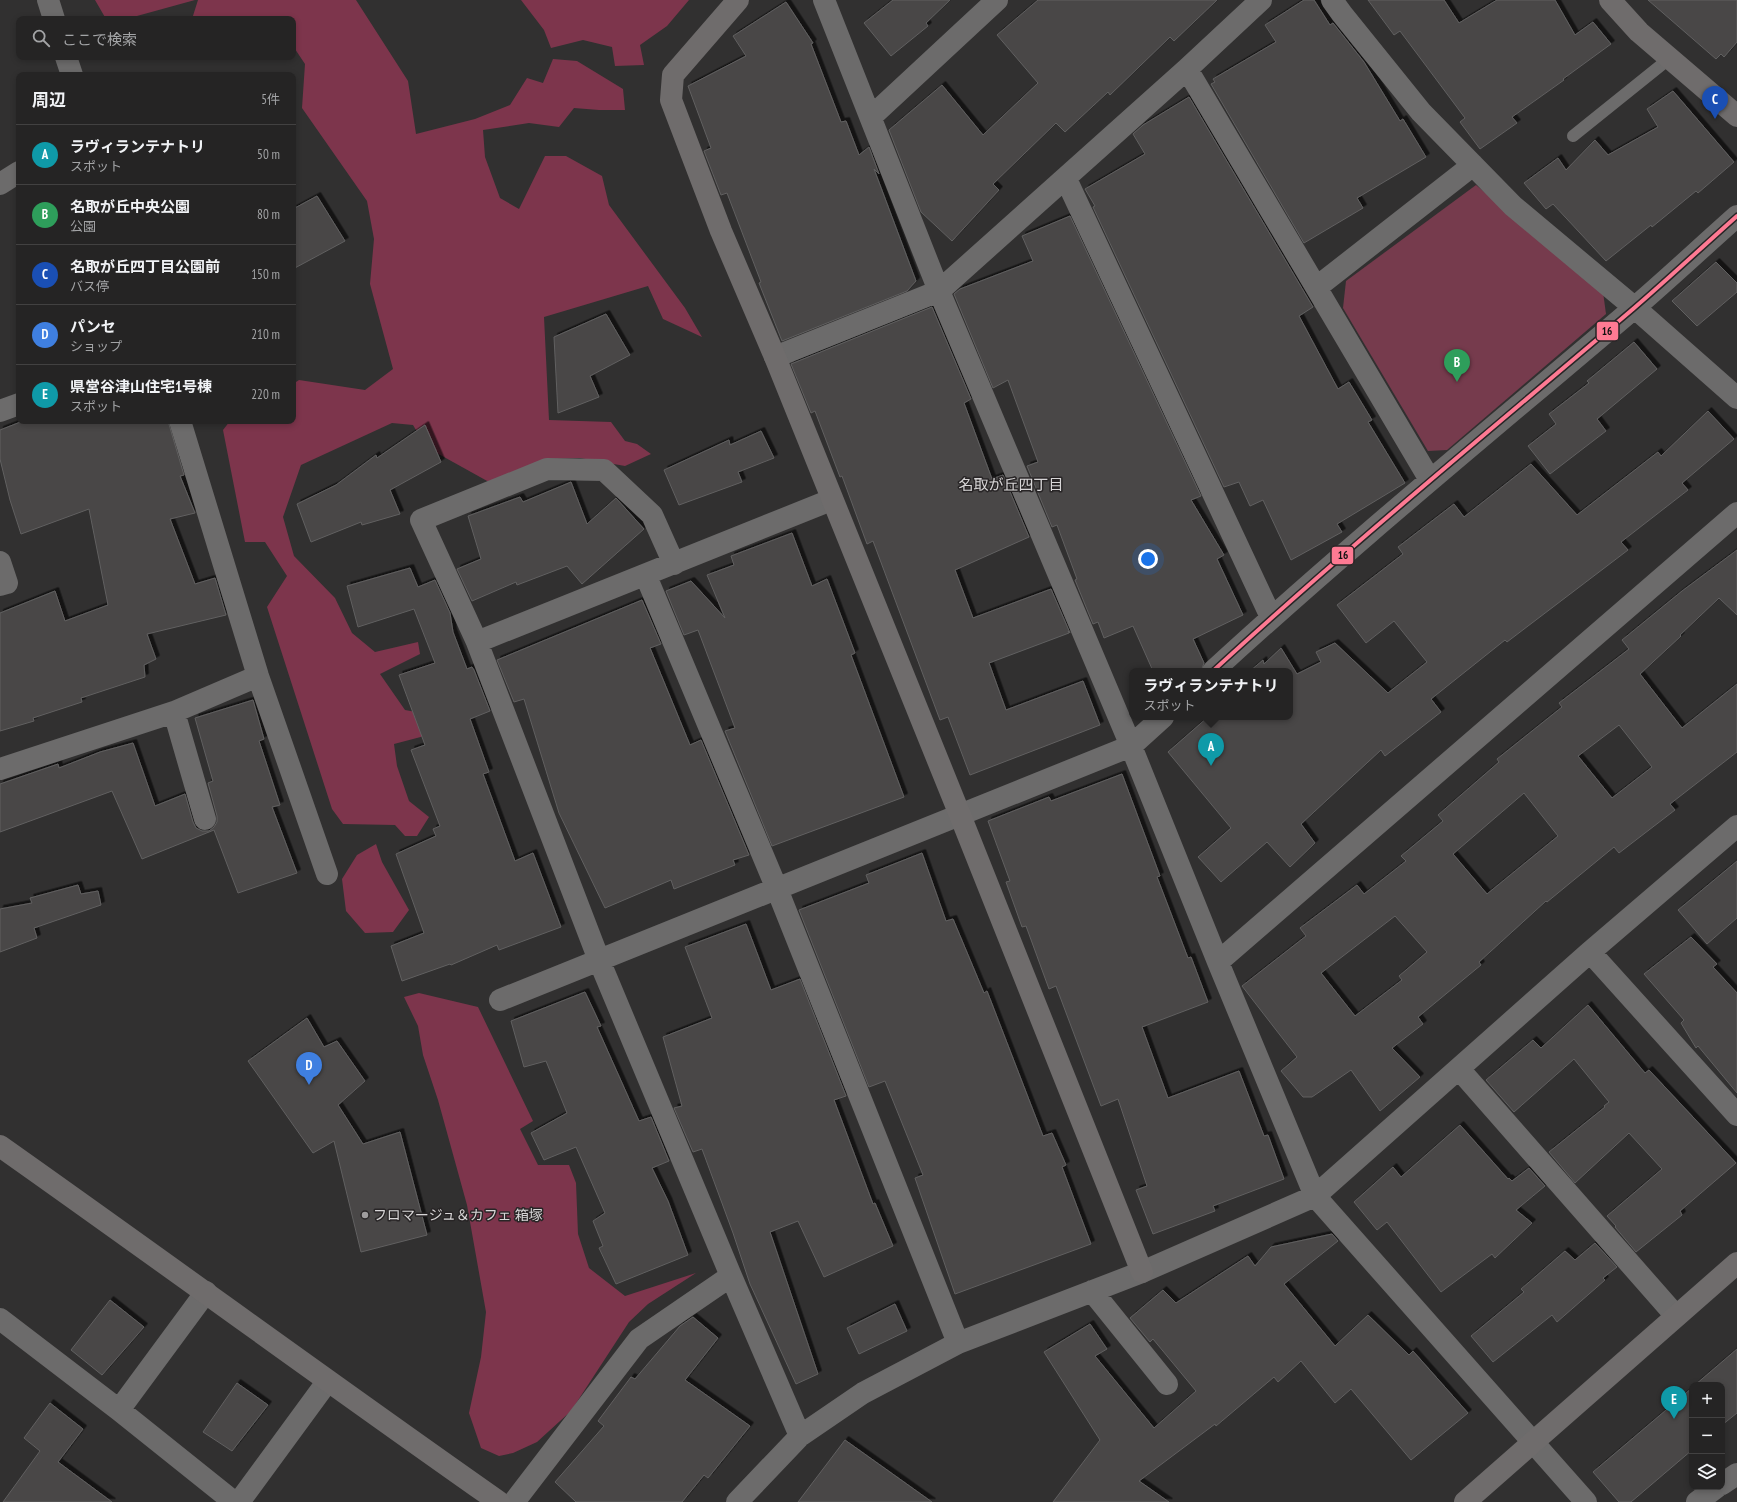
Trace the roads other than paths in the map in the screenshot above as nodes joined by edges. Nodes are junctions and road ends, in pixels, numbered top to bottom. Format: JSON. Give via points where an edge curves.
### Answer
{"nodes":[{"id":1,"x":48,"y":0,"type":"edge"},
{"id":2,"x":738,"y":0,"type":"edge"},
{"id":3,"x":824,"y":0,"type":"edge"},
{"id":4,"x":997,"y":0,"type":"edge"},
{"id":5,"x":1261,"y":0,"type":"edge"},
{"id":6,"x":1332,"y":0,"type":"edge"},
{"id":7,"x":1610,"y":0,"type":"edge"},
{"id":8,"x":53,"y":16,"type":"edge"},
{"id":9,"x":1670,"y":58,"type":"junction"},
{"id":10,"x":67,"y":60,"type":"edge"},
{"id":11,"x":1187,"y":69,"type":"junction"},
{"id":12,"x":71,"y":72,"type":"edge"},
{"id":13,"x":1737,"y":116,"type":"edge"},
{"id":14,"x":871,"y":117,"type":"junction"},
{"id":15,"x":1573,"y":136,"type":"dead end"},
{"id":16,"x":1473,"y":165,"type":"junction"},
{"id":17,"x":16,"y":174,"type":"edge"},
{"id":18,"x":1066,"y":179,"type":"junction"},
{"id":19,"x":0,"y":184,"type":"edge"},
{"id":20,"x":1737,"y":216,"type":"edge"},
{"id":21,"x":1317,"y":287,"type":"junction"},
{"id":22,"x":939,"y":291,"type":"junction"},
{"id":23,"x":1634,"y":308,"type":"junction"},
{"id":24,"x":775,"y":357,"type":"junction"},
{"id":25,"x":1737,"y":398,"type":"edge"},
{"id":26,"x":16,"y":405,"type":"edge"},
{"id":27,"x":0,"y":411,"type":"edge"},
{"id":28,"x":181,"y":424,"type":"edge"},
{"id":29,"x":1430,"y":480,"type":"junction"},
{"id":30,"x":831,"y":500,"type":"junction"},
{"id":31,"x":1737,"y":513,"type":"edge"},
{"id":32,"x":0,"y":562,"type":"edge"},
{"id":33,"x":674,"y":564,"type":"junction"},
{"id":34,"x":646,"y":576,"type":"junction"},
{"id":35,"x":0,"y":585,"type":"edge"},
{"id":36,"x":1271,"y":617,"type":"junction"},
{"id":37,"x":477,"y":642,"type":"junction"},
{"id":38,"x":1216,"y":668,"type":"edge"},
{"id":39,"x":258,"y":676,"type":"junction"},
{"id":40,"x":174,"y":712,"type":"junction"},
{"id":41,"x":1160,"y":720,"type":"edge"},
{"id":42,"x":1131,"y":746,"type":"junction"},
{"id":43,"x":0,"y":769,"type":"edge"},
{"id":44,"x":960,"y":815,"type":"junction"},
{"id":45,"x":205,"y":819,"type":"dead end"},
{"id":46,"x":1734,"y":835,"type":"edge"},
{"id":47,"x":327,"y":874,"type":"dead end"},
{"id":48,"x":777,"y":889,"type":"junction"},
{"id":49,"x":1590,"y":952,"type":"junction"},
{"id":50,"x":599,"y":960,"type":"junction"},
{"id":51,"x":1218,"y":962,"type":"junction"},
{"id":52,"x":500,"y":1000,"type":"dead end"},
{"id":53,"x":1459,"y":1069,"type":"junction"},
{"id":54,"x":1737,"y":1115,"type":"edge"},
{"id":55,"x":0,"y":1146,"type":"edge"},
{"id":56,"x":1315,"y":1196,"type":"junction"},
{"id":57,"x":1737,"y":1263,"type":"edge"},
{"id":58,"x":1142,"y":1272,"type":"junction"},
{"id":59,"x":731,"y":1276,"type":"junction"},
{"id":60,"x":206,"y":1292,"type":"junction"},
{"id":61,"x":1092,"y":1292,"type":"junction"},
{"id":62,"x":1676,"y":1316,"type":"junction"},
{"id":63,"x":0,"y":1319,"type":"edge"},
{"id":64,"x":958,"y":1343,"type":"junction"},
{"id":65,"x":327,"y":1382,"type":"junction"},
{"id":66,"x":1167,"y":1384,"type":"dead end"},
{"id":67,"x":119,"y":1410,"type":"junction"},
{"id":68,"x":800,"y":1436,"type":"junction"},
{"id":69,"x":1534,"y":1442,"type":"junction"},
{"id":70,"x":1737,"y":1474,"type":"edge"},
{"id":71,"x":1725,"y":1482,"type":"edge"},
{"id":72,"x":1713,"y":1490,"type":"edge"},
{"id":73,"x":234,"y":1502,"type":"edge"},
{"id":74,"x":239,"y":1502,"type":"edge"},
{"id":75,"x":499,"y":1502,"type":"edge"},
{"id":76,"x":514,"y":1502,"type":"edge"},
{"id":77,"x":737,"y":1502,"type":"edge"},
{"id":78,"x":1465,"y":1502,"type":"edge"},
{"id":79,"x":1586,"y":1502,"type":"edge"},
{"id":80,"x":1697,"y":1502,"type":"edge"}],
"edges":[{"from":1,"to":8,"type":"street"},
{"from":2,"to":24,"type":"street","via":[[673,75],[671,100],[721,231]]},
{"from":3,"to":14,"type":"street"},
{"from":4,"to":14,"type":"street"},
{"from":5,"to":11,"type":"street"},
{"from":6,"to":16,"type":"street","via":[[1421,112]]},
{"from":7,"to":9,"type":"street","via":[[1639,32]]},
{"from":9,"to":13,"type":"street"},
{"from":9,"to":15,"type":"lane"},
{"from":10,"to":12,"type":"street"},
{"from":11,"to":18,"type":"street"},
{"from":11,"to":21,"type":"street"},
{"from":14,"to":22,"type":"street"},
{"from":16,"to":21,"type":"street"},
{"from":16,"to":23,"type":"street","via":[[1513,206]]},
{"from":17,"to":19,"type":"street"},
{"from":18,"to":22,"type":"street"},
{"from":18,"to":36,"type":"street"},
{"from":20,"to":23,"type":"street"},
{"from":21,"to":29,"type":"street"},
{"from":22,"to":24,"type":"street"},
{"from":22,"to":42,"type":"street"},
{"from":23,"to":25,"type":"street"},
{"from":23,"to":29,"type":"street"},
{"from":24,"to":30,"type":"street"},
{"from":26,"to":27,"type":"street"},
{"from":28,"to":39,"type":"street"},
{"from":29,"to":36,"type":"street"},
{"from":30,"to":33,"type":"street"},
{"from":30,"to":44,"type":"street"},
{"from":31,"to":51,"type":"street"},
{"from":32,"to":35,"type":"street","via":[[7,583]]},
{"from":33,"to":34,"type":"street"},
{"from":33,"to":37,"type":"street","via":[[652,515],[604,470],[547,469],[519,480],[421,520]]},
{"from":34,"to":37,"type":"street"},
{"from":34,"to":48,"type":"street"},
{"from":36,"to":38,"type":"street"},
{"from":37,"to":50,"type":"street"},
{"from":39,"to":40,"type":"street"},
{"from":39,"to":47,"type":"street"},
{"from":40,"to":43,"type":"street"},
{"from":40,"to":45,"type":"street"},
{"from":41,"to":42,"type":"street"},
{"from":42,"to":44,"type":"street"},
{"from":42,"to":51,"type":"street"},
{"from":44,"to":48,"type":"street"},
{"from":44,"to":58,"type":"street"},
{"from":46,"to":49,"type":"street"},
{"from":48,"to":50,"type":"street"},
{"from":48,"to":64,"type":"street"},
{"from":49,"to":53,"type":"street"},
{"from":49,"to":54,"type":"street"},
{"from":50,"to":52,"type":"street"},
{"from":50,"to":59,"type":"street"},
{"from":51,"to":56,"type":"street"},
{"from":53,"to":56,"type":"street"},
{"from":53,"to":62,"type":"street"},
{"from":55,"to":60,"type":"street"},
{"from":56,"to":58,"type":"street"},
{"from":56,"to":69,"type":"street"},
{"from":57,"to":62,"type":"street"},
{"from":58,"to":61,"type":"street"},
{"from":59,"to":68,"type":"street"},
{"from":59,"to":76,"type":"street","via":[[639,1339]]},
{"from":60,"to":65,"type":"street"},
{"from":60,"to":67,"type":"street"},
{"from":61,"to":64,"type":"street"},
{"from":61,"to":66,"type":"street"},
{"from":62,"to":69,"type":"street"},
{"from":63,"to":67,"type":"street"},
{"from":64,"to":68,"type":"street","via":[[863,1393]]},
{"from":65,"to":74,"type":"street"},
{"from":65,"to":75,"type":"street"},
{"from":67,"to":73,"type":"street"},
{"from":68,"to":77,"type":"street"},
{"from":69,"to":78,"type":"street"},
{"from":69,"to":79,"type":"street"},
{"from":70,"to":71,"type":"street"},
{"from":72,"to":80,"type":"street"}]}
